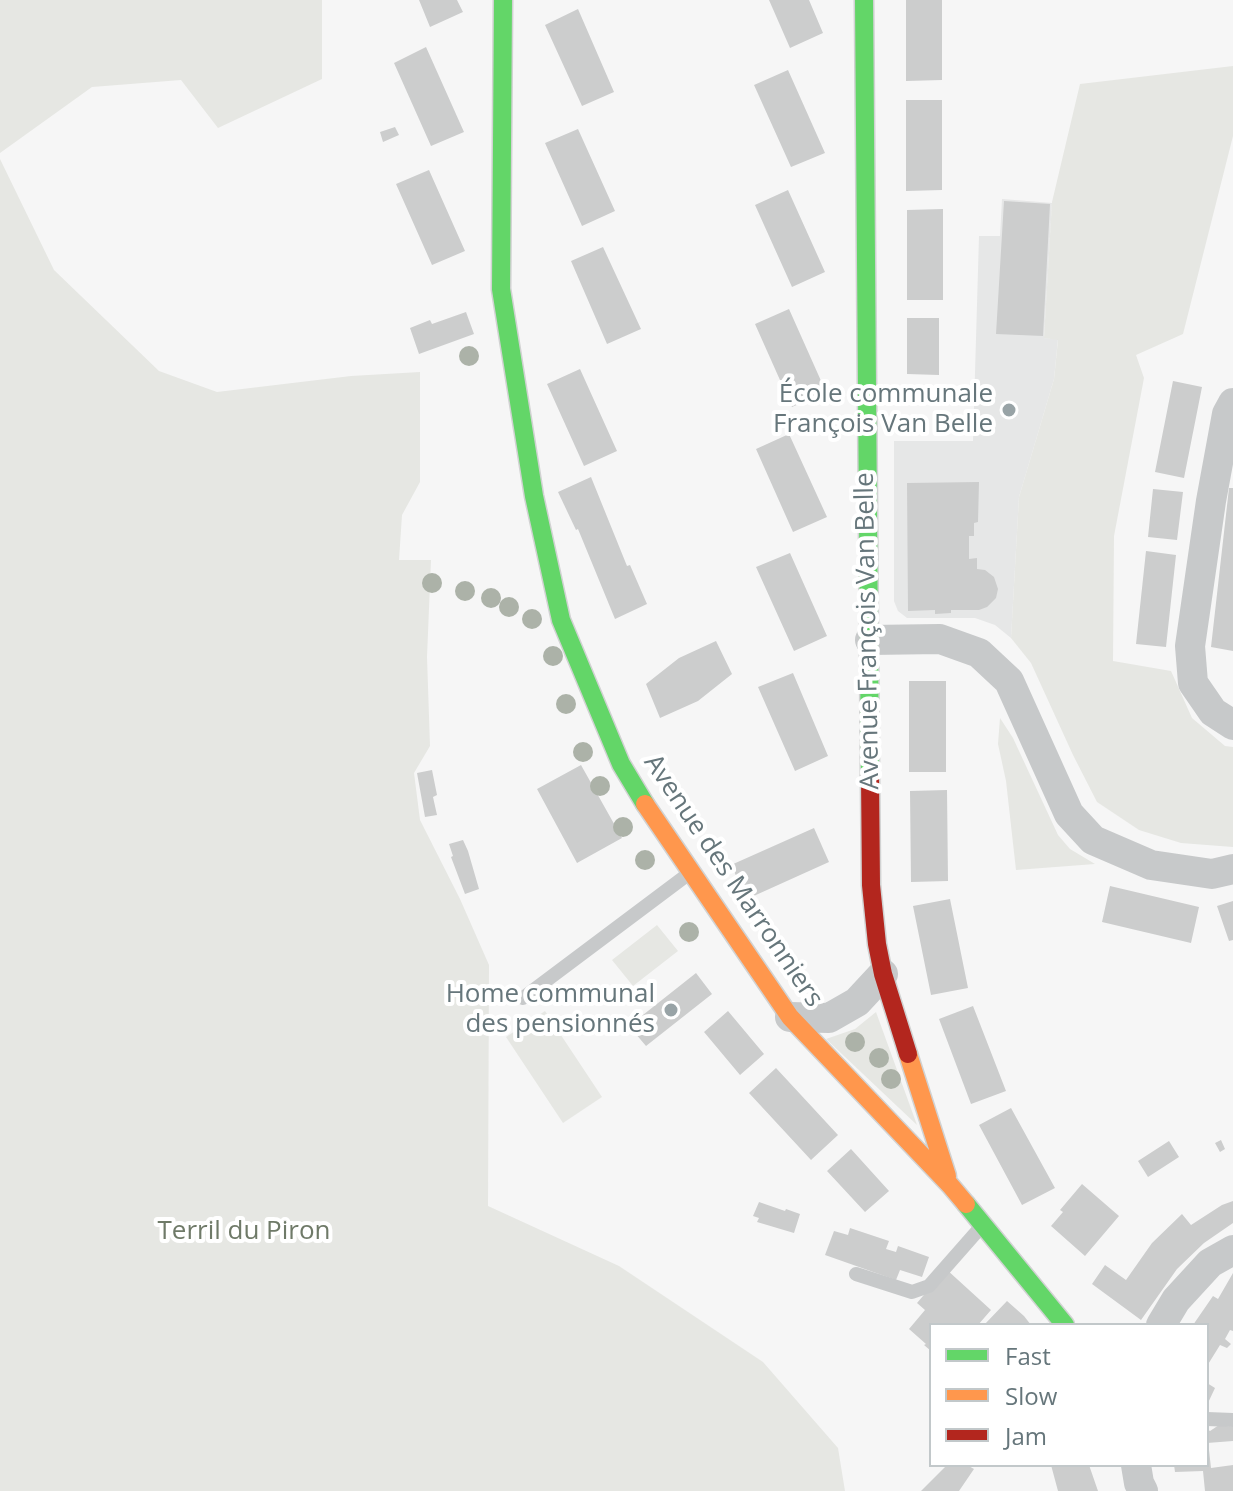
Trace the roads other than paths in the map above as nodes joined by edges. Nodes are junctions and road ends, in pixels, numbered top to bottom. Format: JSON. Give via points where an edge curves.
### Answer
{"nodes":[{"id":1,"x":503,"y":0,"type":"edge"},
{"id":2,"x":864,"y":0,"type":"edge"},
{"id":3,"x":1233,"y":403,"type":"edge"},
{"id":4,"x":870,"y":640,"type":"junction"},
{"id":5,"x":1233,"y":725,"type":"edge"},
{"id":6,"x":1233,"y":869,"type":"edge"},
{"id":7,"x":691,"y":872,"type":"junction"},
{"id":8,"x":883,"y":974,"type":"junction"},
{"id":9,"x":523,"y":998,"type":"dead end"},
{"id":10,"x":790,"y":1017,"type":"junction"},
{"id":11,"x":950,"y":1185,"type":"junction"},
{"id":12,"x":982,"y":1225,"type":"junction"},
{"id":13,"x":1233,"y":1250,"type":"edge"},
{"id":14,"x":856,"y":1274,"type":"dead end"},
{"id":15,"x":1063,"y":1323,"type":"edge"},
{"id":16,"x":1162,"y":1323,"type":"edge"},
{"id":17,"x":1209,"y":1419,"type":"edge"},
{"id":18,"x":1233,"y":1420,"type":"edge"},
{"id":19,"x":1137,"y":1467,"type":"edge"},
{"id":20,"x":1143,"y":1491,"type":"edge"}],
"edges":[{"from":1,"to":7,"type":"street","name":"Avenue des Marronniers","via":[[501,289],[534,496],[561,620],[585,678],[621,764]]},
{"from":2,"to":4,"type":"street","name":"Avenue François Van Belle"},
{"from":3,"to":5,"type":"street","via":[[1211,501],[1190,646],[1193,683],[1213,712]]},
{"from":4,"to":6,"type":"street","via":[[940,639],[979,653],[1009,681],[1069,814],[1093,840],[1151,865],[1212,874]]},
{"from":4,"to":8,"type":"street","name":"Avenue François Van Belle","via":[[871,885]]},
{"from":7,"to":9,"type":"lane"},
{"from":7,"to":10,"type":"street","name":"Avenue des Marronniers"},
{"from":8,"to":10,"type":"street","via":[[857,1002],[829,1018]]},
{"from":8,"to":11,"type":"street","name":"Avenue François Van Belle"},
{"from":10,"to":11,"type":"street","name":"Avenue des Marronniers"},
{"from":11,"to":12,"type":"street","name":"Avenue des Marronniers"},
{"from":12,"to":14,"type":"lane","via":[[929,1286],[912,1292]]},
{"from":12,"to":15,"type":"street","name":"Avenue des Marronniers"},
{"from":13,"to":16,"type":"street","via":[[1210,1263]]},
{"from":17,"to":18,"type":"lane"},
{"from":19,"to":20,"type":"street"}]}
